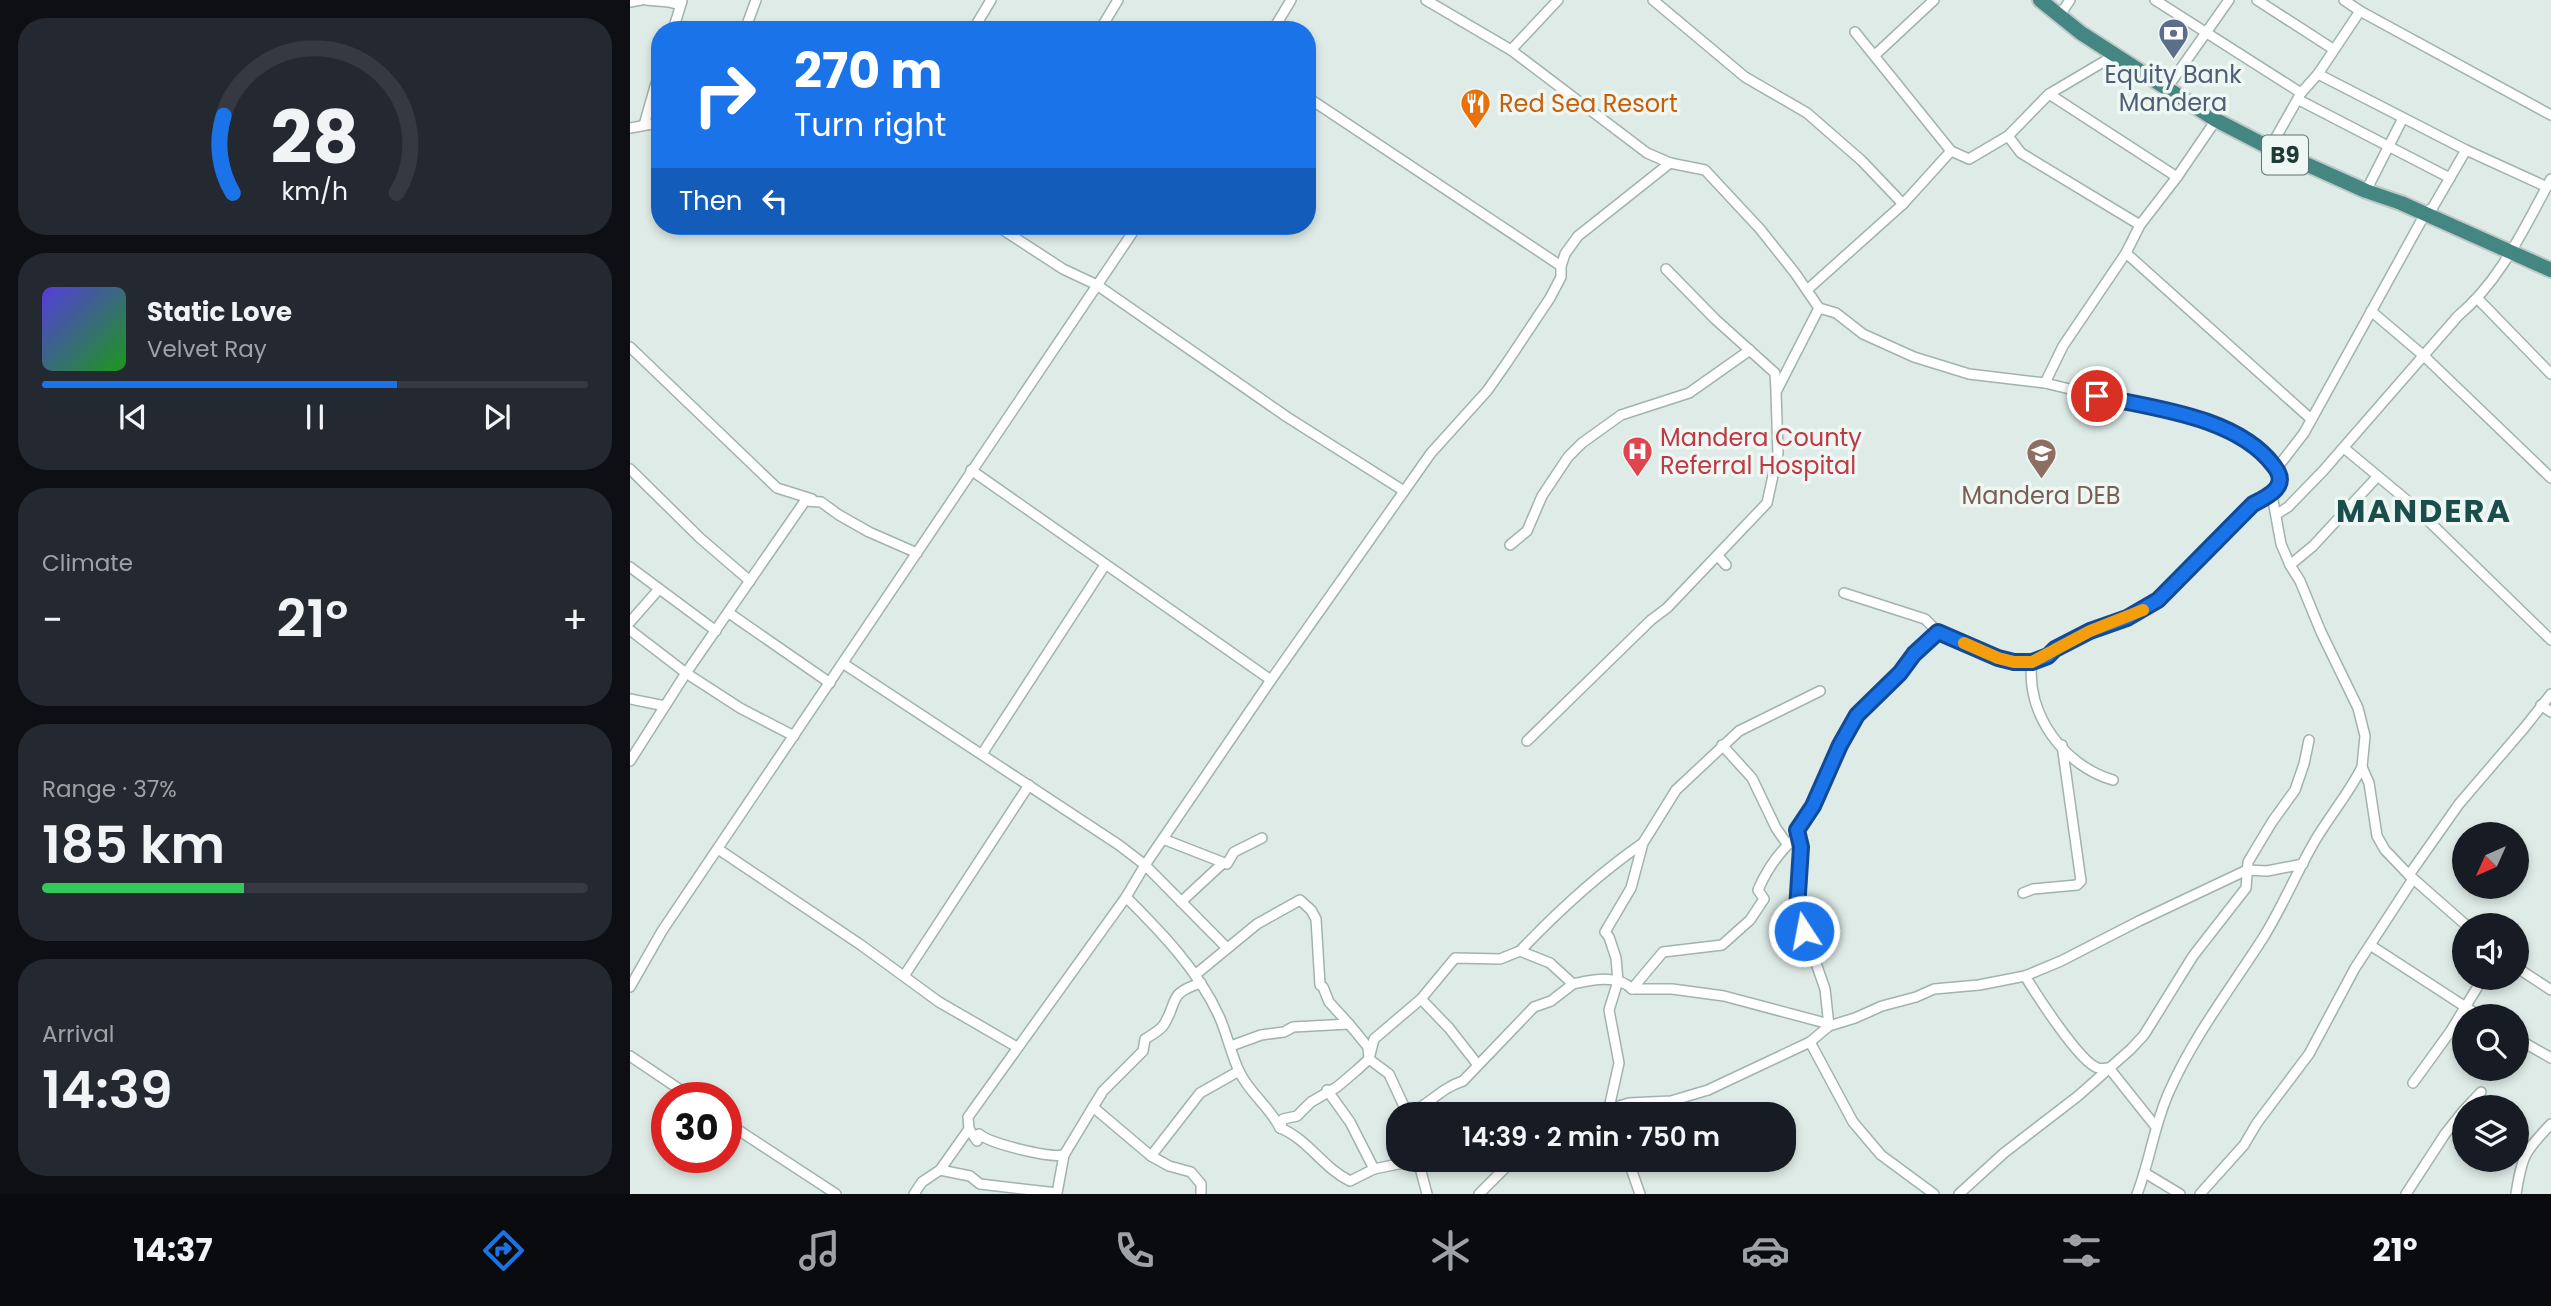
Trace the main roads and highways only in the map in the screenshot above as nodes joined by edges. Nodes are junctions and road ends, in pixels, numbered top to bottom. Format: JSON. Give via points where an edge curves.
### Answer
{"nodes":[{"id":1,"x":2040,"y":0,"type":"edge"},
{"id":2,"x":2551,"y":270,"type":"edge"}],
"edges":[{"from":1,"to":2,"type":"highway","number":"B9","via":[[2081,33],[2216,120],[2366,191]]}]}
